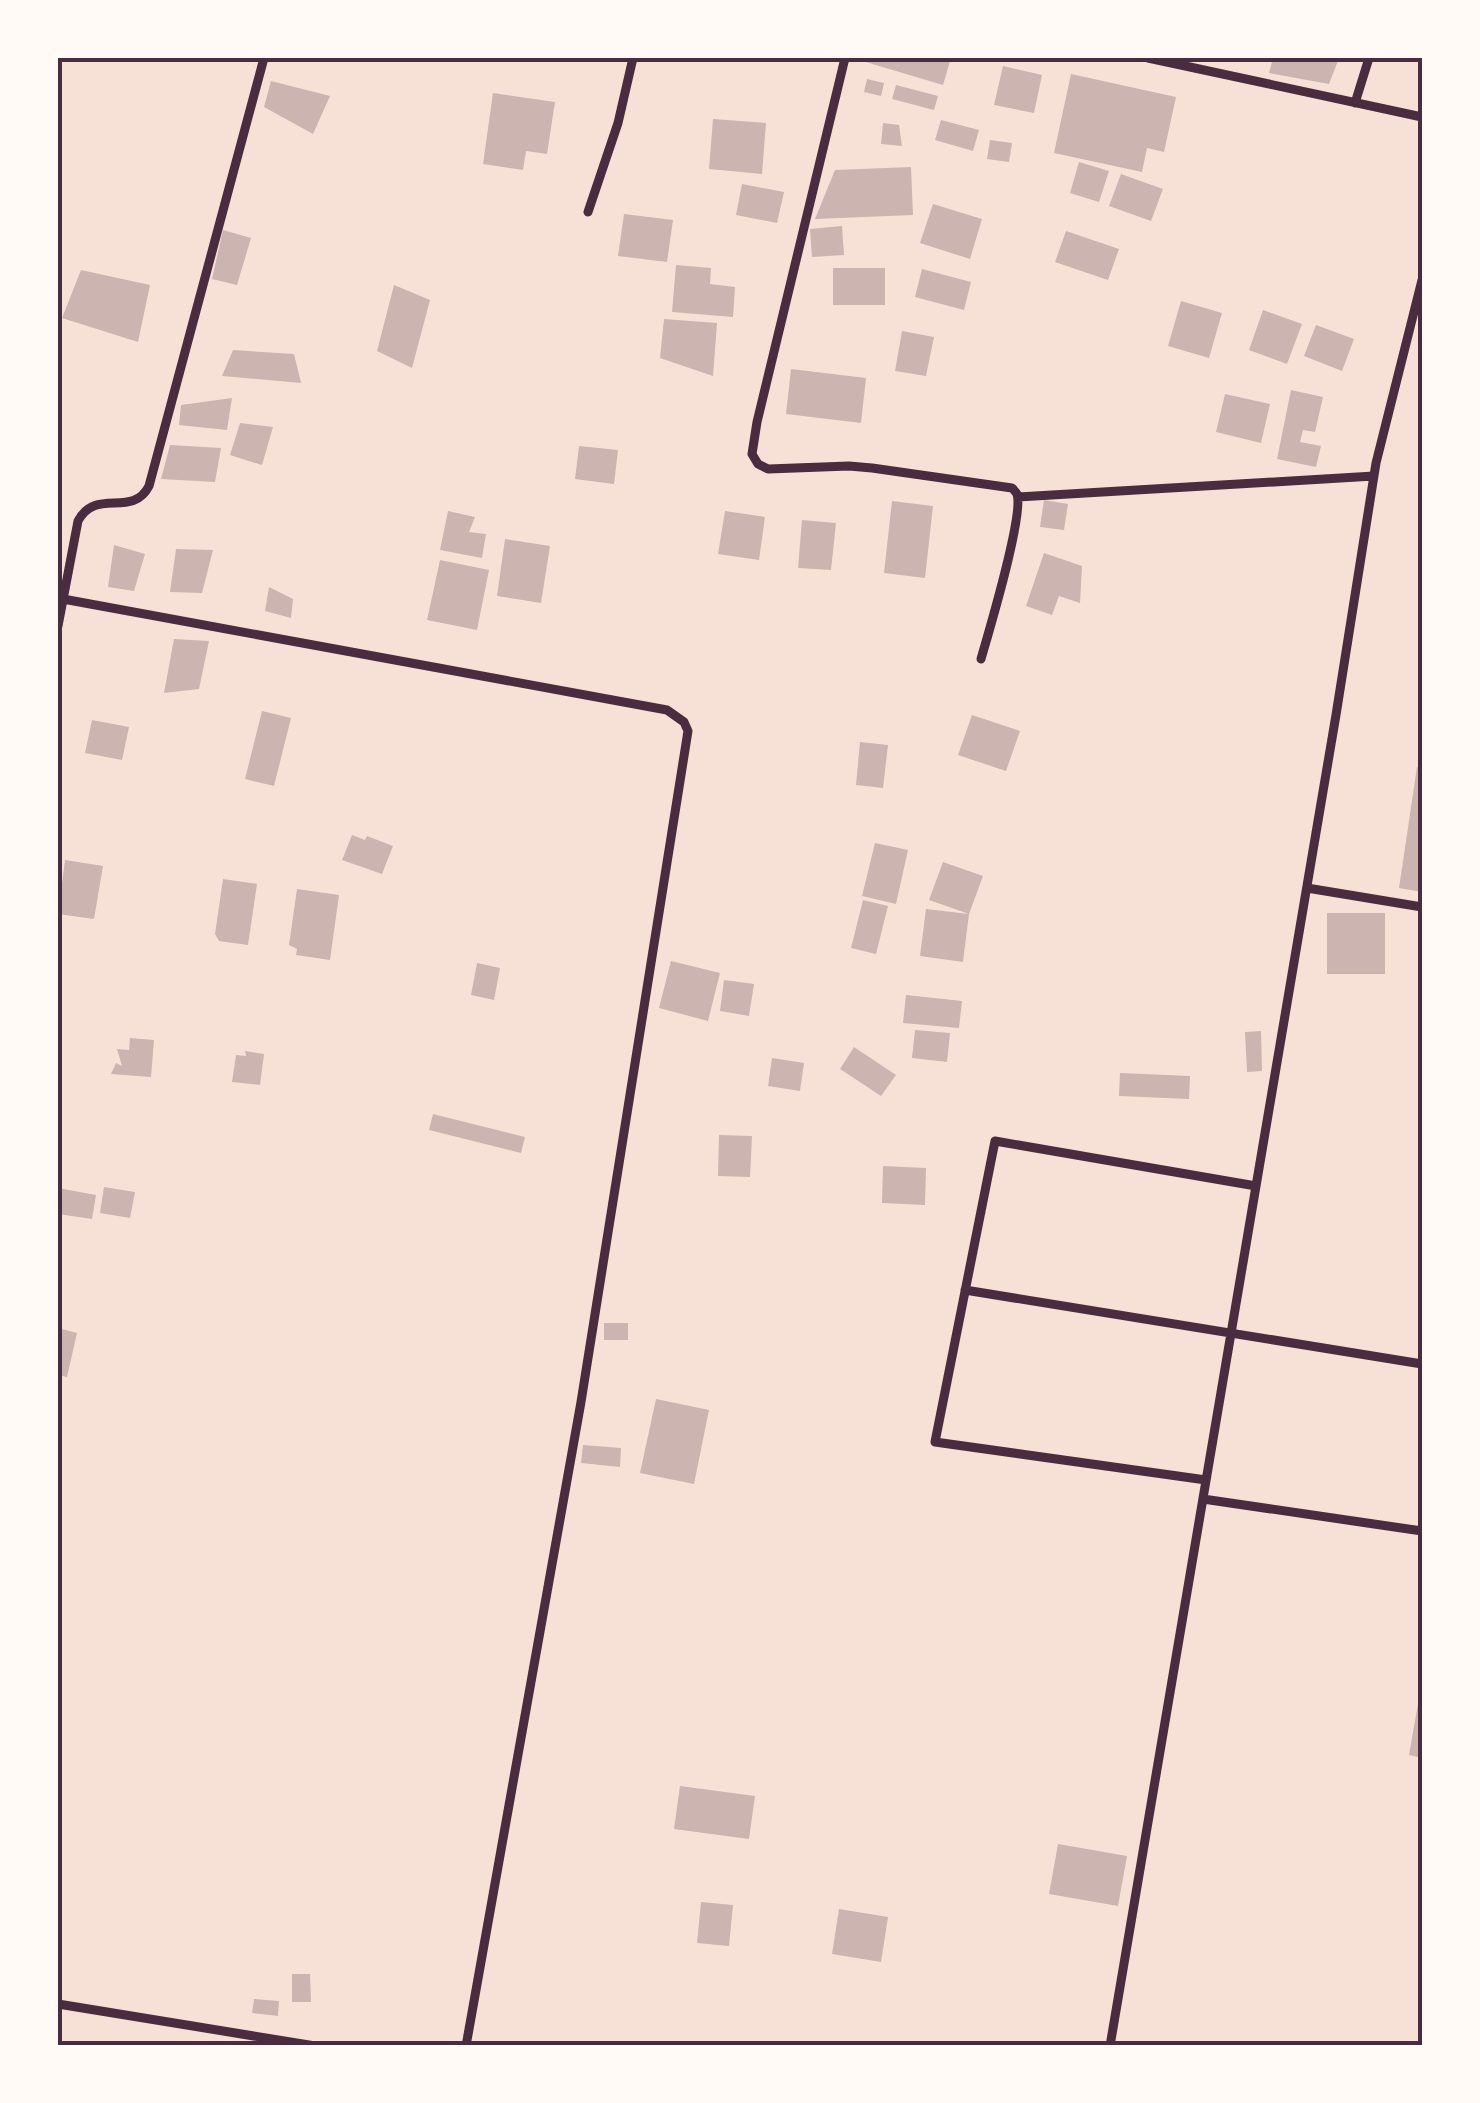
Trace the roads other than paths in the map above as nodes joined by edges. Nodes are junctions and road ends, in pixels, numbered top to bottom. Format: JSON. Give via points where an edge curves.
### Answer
{"nodes":[{"id":1,"x":264,"y":58,"type":"edge"},
{"id":2,"x":633,"y":58,"type":"edge"},
{"id":3,"x":845,"y":58,"type":"edge"},
{"id":4,"x":1148,"y":58,"type":"edge"},
{"id":5,"x":1369,"y":58,"type":"edge"},
{"id":6,"x":1356,"y":103,"type":"junction"},
{"id":7,"x":1422,"y":117,"type":"edge"},
{"id":8,"x":588,"y":212,"type":"dead end"},
{"id":9,"x":1422,"y":280,"type":"edge"},
{"id":10,"x":1374,"y":476,"type":"junction"},
{"id":11,"x":1018,"y":497,"type":"junction"},
{"id":12,"x":63,"y":600,"type":"junction"},
{"id":13,"x":58,"y":626,"type":"edge"},
{"id":14,"x":981,"y":659,"type":"dead end"},
{"id":15,"x":1307,"y":888,"type":"junction"},
{"id":16,"x":1422,"y":907,"type":"edge"},
{"id":17,"x":1256,"y":1186,"type":"junction"},
{"id":18,"x":965,"y":1290,"type":"junction"},
{"id":19,"x":1232,"y":1331,"type":"junction"},
{"id":20,"x":1422,"y":1364,"type":"edge"},
{"id":21,"x":1206,"y":1480,"type":"junction"},
{"id":22,"x":1203,"y":1499,"type":"junction"},
{"id":23,"x":1422,"y":1531,"type":"edge"},
{"id":24,"x":58,"y":2004,"type":"edge"},
{"id":25,"x":316,"y":2046,"type":"edge"},
{"id":26,"x":466,"y":2046,"type":"edge"},
{"id":27,"x":1110,"y":2046,"type":"edge"}],
"edges":[{"from":1,"to":12,"type":"street","via":[[149,486],[136,501],[83,512]]},
{"from":2,"to":8,"type":"street"},
{"from":3,"to":11,"type":"street","via":[[757,422],[754,459],[768,469],[849,466],[1006,485]]},
{"from":4,"to":6,"type":"street"},
{"from":5,"to":6,"type":"street"},
{"from":6,"to":7,"type":"street"},
{"from":9,"to":10,"type":"street"},
{"from":10,"to":11,"type":"street"},
{"from":10,"to":15,"type":"street"},
{"from":11,"to":14,"type":"street"},
{"from":12,"to":13,"type":"street"},
{"from":12,"to":26,"type":"street","via":[[667,710],[688,731],[581,1402]]},
{"from":15,"to":16,"type":"street"},
{"from":15,"to":17,"type":"street"},
{"from":17,"to":18,"type":"street","via":[[995,1141]]},
{"from":17,"to":19,"type":"street"},
{"from":18,"to":19,"type":"street"},
{"from":18,"to":21,"type":"street","via":[[935,1442]]},
{"from":19,"to":20,"type":"street"},
{"from":19,"to":21,"type":"street"},
{"from":21,"to":22,"type":"street"},
{"from":22,"to":23,"type":"street"},
{"from":22,"to":27,"type":"street"},
{"from":24,"to":25,"type":"street"}]}
